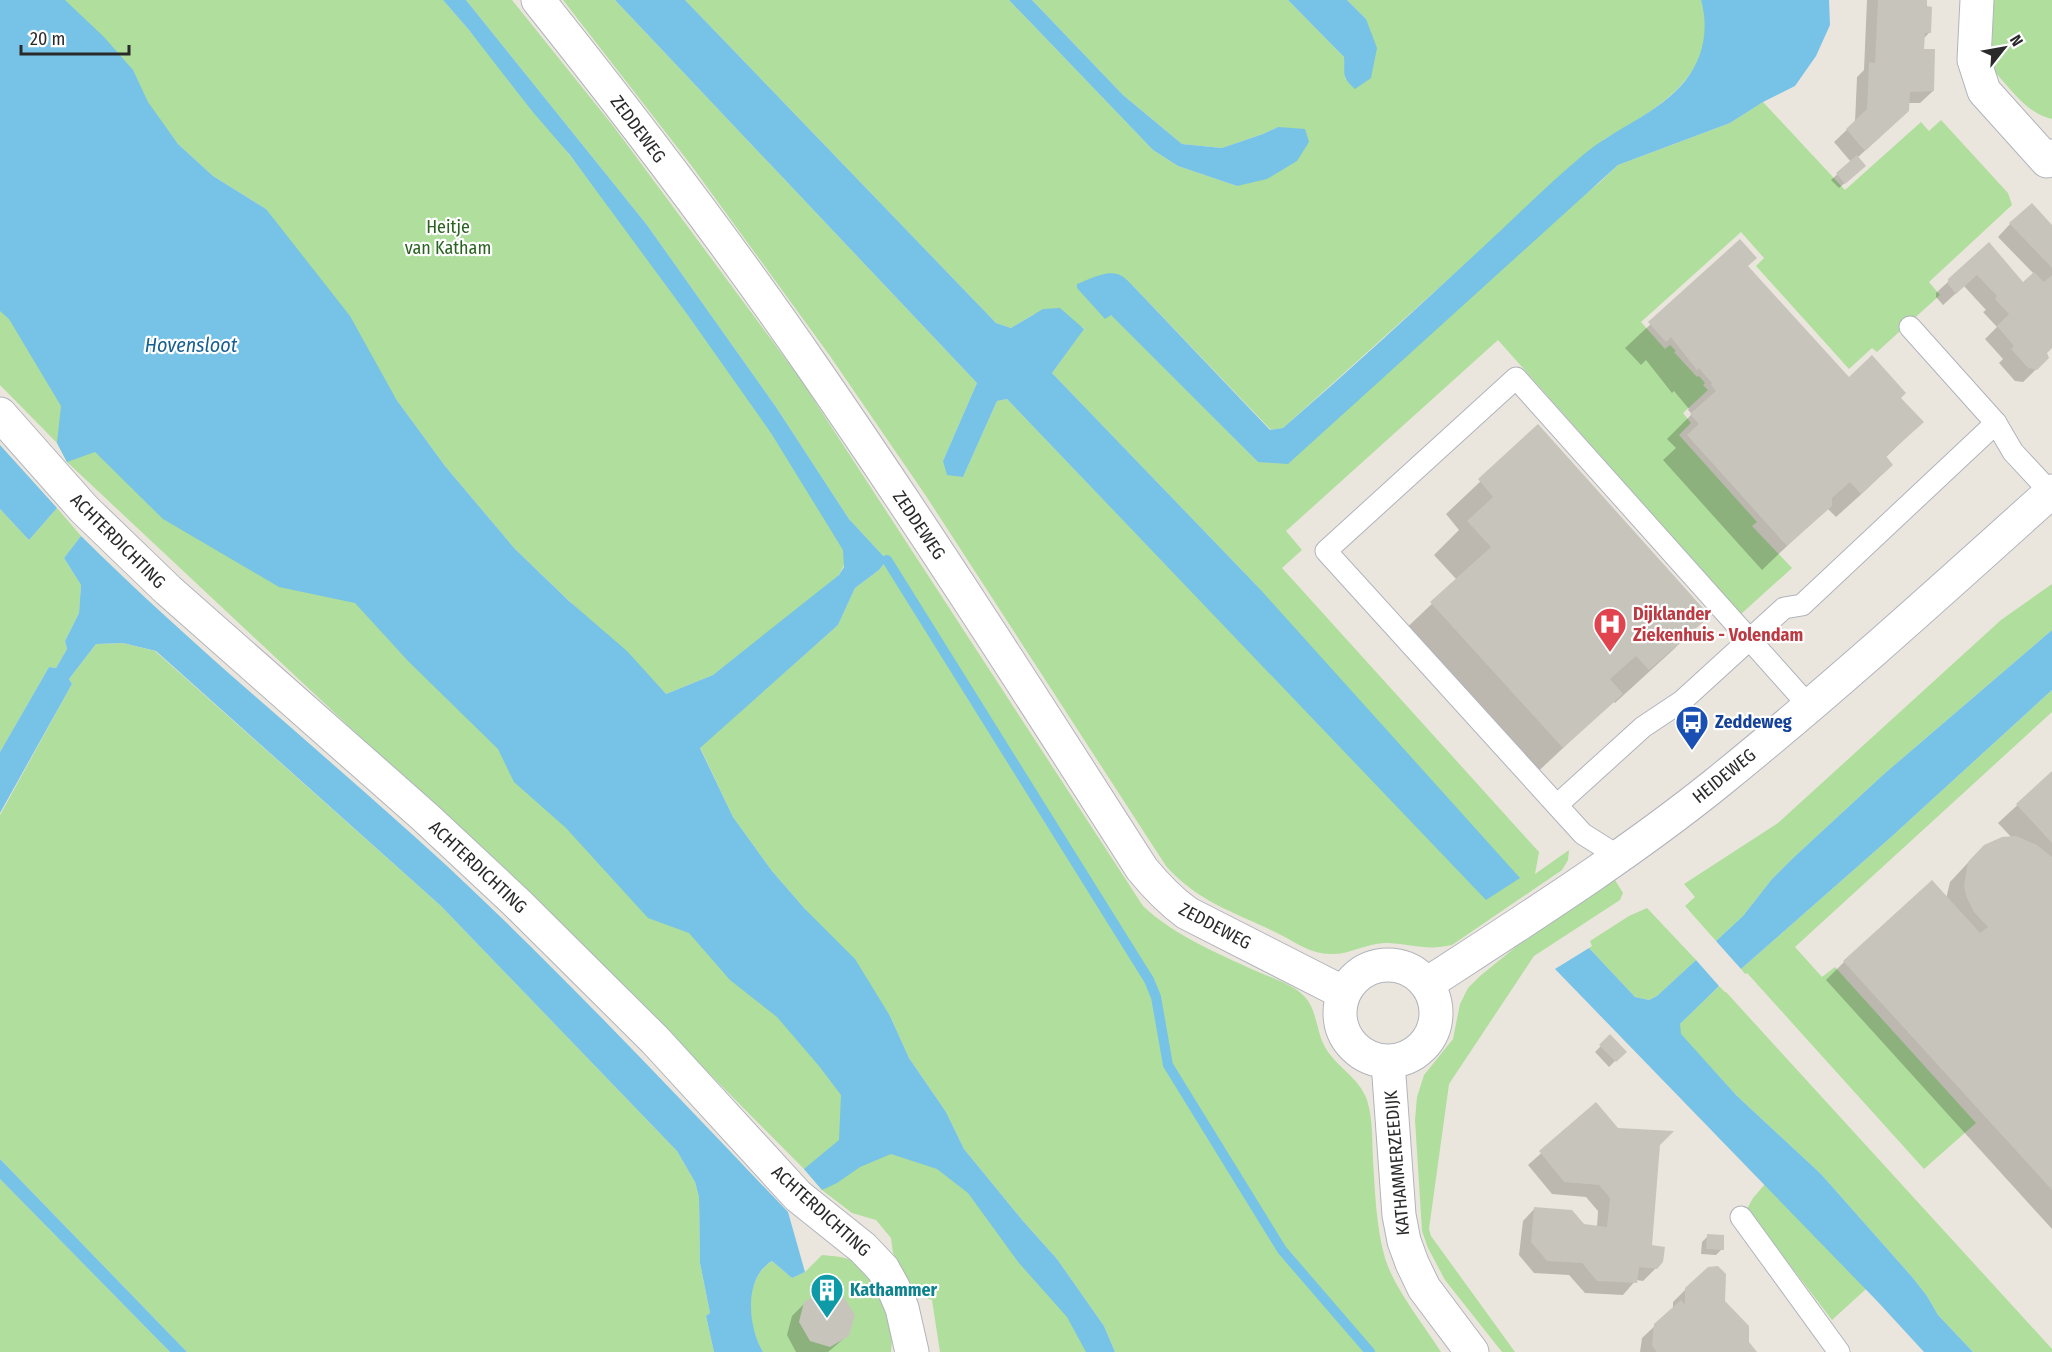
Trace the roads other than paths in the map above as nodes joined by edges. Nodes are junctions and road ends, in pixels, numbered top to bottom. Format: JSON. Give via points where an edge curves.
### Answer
{"nodes":[{"id":1,"x":538,"y":0,"type":"edge"},
{"id":2,"x":1977,"y":0,"type":"edge"},
{"id":3,"x":2052,"y":156,"type":"edge"},
{"id":4,"x":1910,"y":327,"type":"dead end"},
{"id":5,"x":0,"y":414,"type":"edge"},
{"id":6,"x":1996,"y":423,"type":"junction"},
{"id":7,"x":2052,"y":493,"type":"edge"},
{"id":8,"x":1749,"y":639,"type":"junction"},
{"id":9,"x":1809,"y":706,"type":"junction"},
{"id":10,"x":1557,"y":806,"type":"junction"},
{"id":11,"x":1617,"y":856,"type":"junction"},
{"id":12,"x":1426,"y":984,"type":"junction"},
{"id":13,"x":1344,"y":993,"type":"junction"},
{"id":14,"x":1388,"y":1062,"type":"junction"},
{"id":15,"x":1741,"y":1217,"type":"dead end"},
{"id":16,"x":912,"y":1352,"type":"edge"},
{"id":17,"x":1472,"y":1352,"type":"edge"},
{"id":18,"x":1839,"y":1352,"type":"edge"}],
"edges":[{"from":1,"to":13,"type":"street","name":"ZEDDEWEG","via":[[723,241],[812,366],[1154,885],[1187,913]]},
{"from":2,"to":3,"type":"street","via":[[1974,60],[1984,92],[2047,161]]},
{"from":4,"to":6,"type":"lane"},
{"from":5,"to":16,"type":"street","name":"ACHTERDICHTING","via":[[84,509],[517,903],[655,1040],[798,1196],[863,1248],[883,1269],[893,1287]]},
{"from":6,"to":7,"type":"lane","via":[[2013,452]]},
{"from":6,"to":8,"type":"lane","via":[[1802,605],[1784,608]]},
{"from":7,"to":9,"type":"street","name":"HEIDEWEG"},
{"from":8,"to":9,"type":"lane"},
{"from":8,"to":10,"type":"lane"},
{"from":8,"to":10,"type":"lane","via":[[1516,378],[1326,551]]},
{"from":9,"to":11,"type":"street","name":"HEIDEWEG","via":[[1716,783]]},
{"from":10,"to":11,"type":"lane","via":[[1583,834]]},
{"from":11,"to":12,"type":"street","name":"HEIDEWEG"},
{"from":12,"to":13,"type":"street","via":[[1412,971],[1390,965],[1362,972]]},
{"from":12,"to":14,"type":"street","via":[[1436,1008],[1435,1024],[1427,1042],[1409,1057]]},
{"from":13,"to":14,"type":"street","via":[[1340,1011],[1343,1032],[1357,1051]]},
{"from":14,"to":17,"type":"street","name":"KATHAMMERZEEDIJK","via":[[1404,1241],[1424,1288]]},
{"from":15,"to":18,"type":"lane"}]}
